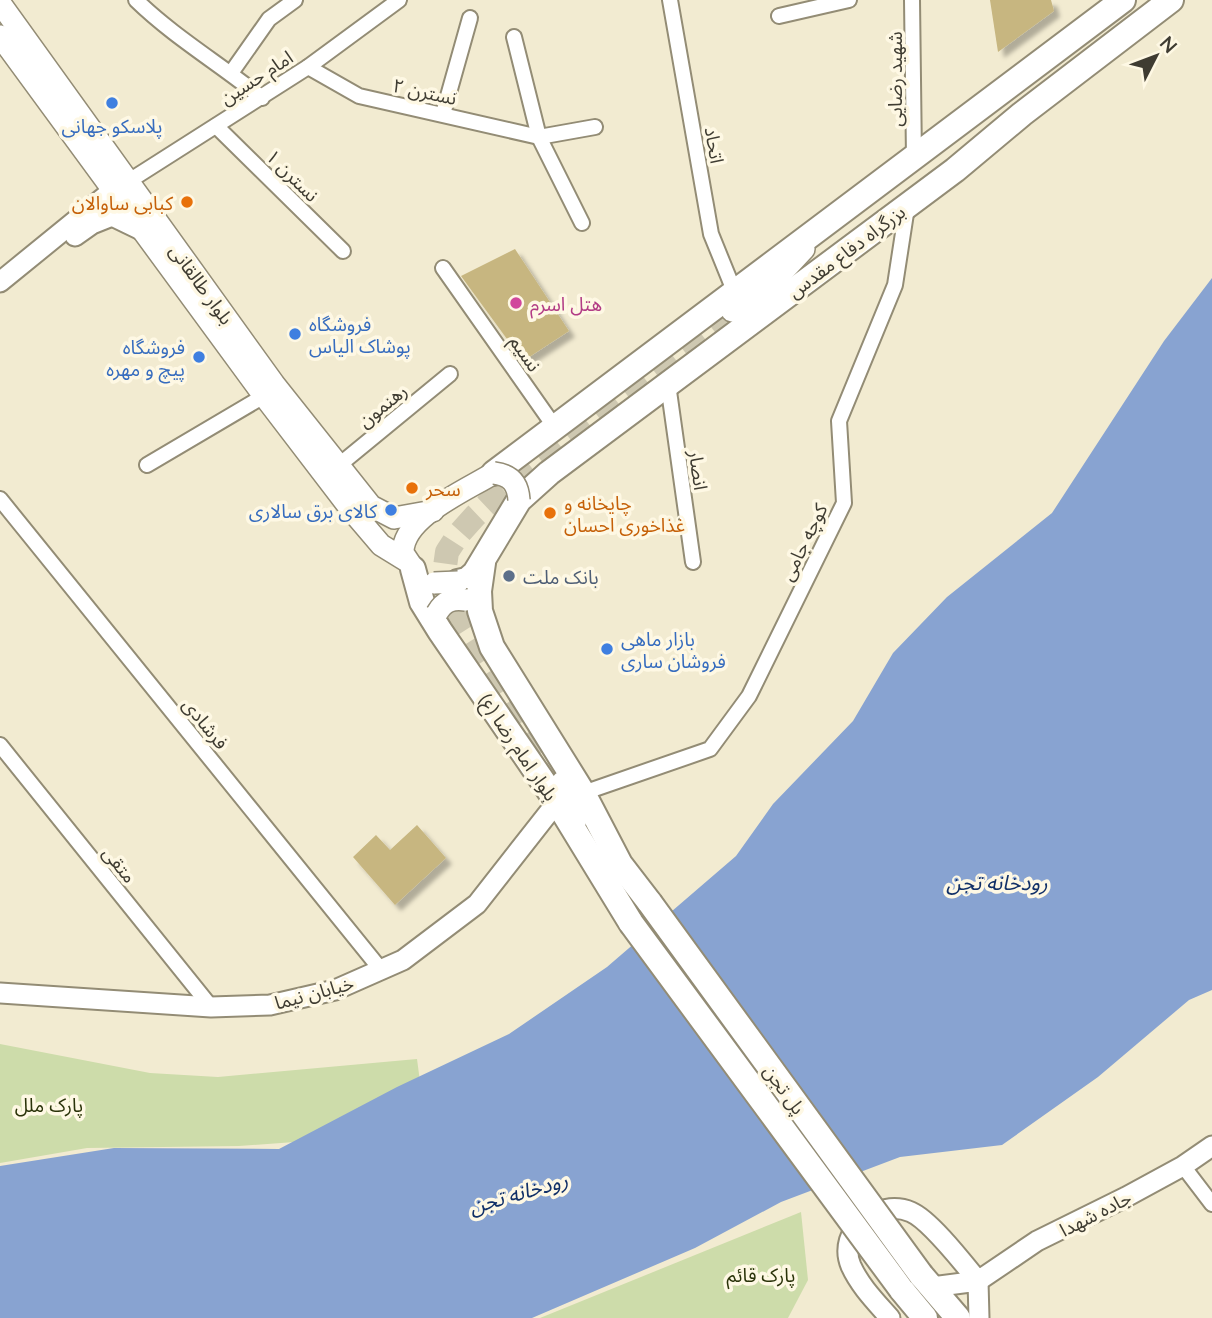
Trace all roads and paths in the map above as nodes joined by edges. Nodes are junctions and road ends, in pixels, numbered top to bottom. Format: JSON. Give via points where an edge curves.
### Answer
{"nodes":[{"id":1,"x":136,"y":0,"type":"edge"},
{"id":2,"x":295,"y":0,"type":"edge"},
{"id":3,"x":399,"y":0,"type":"edge"},
{"id":4,"x":670,"y":0,"type":"edge"},
{"id":5,"x":849,"y":0,"type":"edge"},
{"id":6,"x":912,"y":0,"type":"edge"},
{"id":7,"x":1123,"y":0,"type":"edge"},
{"id":8,"x":1171,"y":0,"type":"edge"},
{"id":9,"x":0,"y":3,"type":"edge"},
{"id":10,"x":779,"y":16,"type":"dead end"},
{"id":11,"x":470,"y":18,"type":"dead end"},
{"id":12,"x":0,"y":36,"type":"edge"},
{"id":13,"x":514,"y":37,"type":"dead end"},
{"id":14,"x":308,"y":67,"type":"junction"},
{"id":15,"x":231,"y":73,"type":"junction"},
{"id":16,"x":262,"y":97,"type":"junction"},
{"id":17,"x":443,"y":114,"type":"junction"},
{"id":18,"x":216,"y":125,"type":"junction"},
{"id":19,"x":595,"y":127,"type":"dead end"},
{"id":20,"x":539,"y":137,"type":"junction"},
{"id":21,"x":914,"y":158,"type":"junction"},
{"id":22,"x":126,"y":188,"type":"junction"},
{"id":23,"x":907,"y":206,"type":"junction"},
{"id":24,"x":582,"y":223,"type":"dead end"},
{"id":25,"x":143,"y":231,"type":"junction"},
{"id":26,"x":343,"y":251,"type":"dead end"},
{"id":27,"x":37,"y":252,"type":"junction"},
{"id":28,"x":443,"y":268,"type":"dead end"},
{"id":29,"x":0,"y":282,"type":"edge"},
{"id":30,"x":734,"y":302,"type":"junction"},
{"id":31,"x":450,"y":374,"type":"dead end"},
{"id":32,"x":668,"y":384,"type":"junction"},
{"id":33,"x":264,"y":396,"type":"junction"},
{"id":34,"x":554,"y":426,"type":"junction"},
{"id":35,"x":147,"y":465,"type":"dead end"},
{"id":36,"x":338,"y":466,"type":"junction"},
{"id":37,"x":520,"y":477,"type":"junction"},
{"id":38,"x":0,"y":499,"type":"edge"},
{"id":39,"x":433,"y":511,"type":"junction"},
{"id":40,"x":693,"y":562,"type":"dead end"},
{"id":41,"x":483,"y":563,"type":"junction"},
{"id":42,"x":410,"y":565,"type":"junction"},
{"id":43,"x":460,"y":595,"type":"junction"},
{"id":44,"x":439,"y":622,"type":"junction"},
{"id":45,"x":0,"y":745,"type":"edge"},
{"id":46,"x":567,"y":793,"type":"junction"},
{"id":47,"x":650,"y":903,"type":"joint"},
{"id":48,"x":631,"y":923,"type":"joint"},
{"id":49,"x":382,"y":971,"type":"junction"},
{"id":50,"x":0,"y":993,"type":"edge"},
{"id":51,"x":211,"y":1007,"type":"junction"},
{"id":52,"x":1212,"y":1146,"type":"edge"},
{"id":53,"x":1183,"y":1166,"type":"junction"},
{"id":54,"x":1212,"y":1204,"type":"edge"},
{"id":55,"x":926,"y":1281,"type":"junction"},
{"id":56,"x":978,"y":1281,"type":"junction"},
{"id":57,"x":890,"y":1318,"type":"edge"},
{"id":58,"x":925,"y":1318,"type":"edge"},
{"id":59,"x":958,"y":1318,"type":"edge"},
{"id":60,"x":979,"y":1318,"type":"edge"}],
"edges":[{"from":1,"to":15,"type":"street"},
{"from":2,"to":15,"type":"street","via":[[269,19]]},
{"from":3,"to":14,"type":"street","name":"امام حسین"},
{"from":4,"to":30,"type":"street","name":"اتحاد","via":[[711,234]]},
{"from":5,"to":10,"type":"street"},
{"from":6,"to":21,"type":"street","name":"شهید رضایی"},
{"from":7,"to":21,"type":"highway","name":"بزرگراه دفاع مقدس"},
{"from":8,"to":23,"type":"highway","name":"بزرگراه دفاع مقدس"},
{"from":9,"to":22,"type":"main road","name":"بلوار طالقانی"},
{"from":11,"to":17,"type":"street"},
{"from":12,"to":22,"type":"main road","name":"بلوار طالقانی"},
{"from":13,"to":20,"type":"street"},
{"from":14,"to":16,"type":"street","name":"امام حسین"},
{"from":14,"to":17,"type":"street","name":"نسترن ۲","via":[[359,96]]},
{"from":15,"to":16,"type":"street"},
{"from":16,"to":18,"type":"street","name":"امام حسین"},
{"from":17,"to":20,"type":"street","name":"نسترن ۲"},
{"from":18,"to":22,"type":"street","name":"امام حسین"},
{"from":18,"to":26,"type":"street","name":"نسترن ۱"},
{"from":19,"to":20,"type":"street"},
{"from":20,"to":24,"type":"street"},
{"from":21,"to":30,"type":"highway","name":"بزرگراه دفاع مقدس","via":[[832,219]]},
{"from":22,"to":25,"type":"main road","name":"بلوار طالقانی"},
{"from":22,"to":27,"type":"street"},
{"from":22,"to":36,"type":"main road","name":"بلوار طالقانی"},
{"from":23,"to":32,"type":"highway","name":"بزرگراه دفاع مقدس"},
{"from":23,"to":46,"type":"street","name":"کوچه جامی","via":[[895,285],[839,421],[844,503],[749,696],[710,748]]},
{"from":25,"to":27,"type":"street","via":[[112,216],[54,251]]},
{"from":25,"to":33,"type":"main road","name":"بلوار طالقانی"},
{"from":27,"to":29,"type":"street"},
{"from":28,"to":34,"type":"street","name":"نسیم"},
{"from":30,"to":34,"type":"highway","name":"بزرگراه دفاع مقدس"},
{"from":31,"to":36,"type":"street","name":"رهنمون"},
{"from":32,"to":37,"type":"highway","name":"بزرگراه دفاع مقدس"},
{"from":32,"to":40,"type":"street","name":"انصار"},
{"from":33,"to":35,"type":"street"},
{"from":33,"to":42,"type":"main road","name":"بلوار طالقانی","via":[[360,522],[381,545]]},
{"from":34,"to":37,"type":"highway","name":"بزرگراه دفاع مقدس"},
{"from":36,"to":39,"type":"main road","name":"بلوار طالقانی","via":[[371,506],[394,518]]},
{"from":37,"to":39,"type":"main road"},
{"from":37,"to":41,"type":"highway"},
{"from":38,"to":49,"type":"street","name":"فرشادی"},
{"from":39,"to":42,"type":"main road","via":[[408,532],[403,548]]},
{"from":41,"to":43,"type":"highway"},
{"from":41,"to":43,"type":"highway","name":"بلوار امام رضا (ع)","via":[[479,591]]},
{"from":42,"to":43,"type":"main road","name":"بلوار طالقانی"},
{"from":42,"to":44,"type":"highway","name":"بلوار امام رضا (ع)","via":[[422,602]]},
{"from":43,"to":44,"type":"main road","bridge":true,"via":[[442,604]]},
{"from":43,"to":46,"type":"highway","name":"بلوار امام رضا (ع)"},
{"from":44,"to":46,"type":"highway","name":"بلوار امام رضا (ع)"},
{"from":45,"to":51,"type":"street","name":"متقی"},
{"from":46,"to":47,"type":"highway","name":"بلوار امام رضا (ع)"},
{"from":46,"to":48,"type":"highway","name":"بلوار امام رضا (ع)","via":[[579,838]]},
{"from":46,"to":49,"type":"street","name":"خیابان نیما","via":[[477,904]]},
{"from":47,"to":55,"type":"highway","name":"پل تجن","bridge":true},
{"from":48,"to":58,"type":"highway","name":"پل تجن","bridge":true},
{"from":49,"to":51,"type":"street","name":"خیابان نیما","via":[[335,990],[270,1005]]},
{"from":50,"to":51,"type":"street","name":"خیابان نیما"},
{"from":52,"to":53,"type":"street","name":"جاده شهدا"},
{"from":53,"to":54,"type":"street"},
{"from":53,"to":56,"type":"street","name":"جاده شهدا","via":[[1038,1241]]},
{"from":55,"to":56,"type":"street"},
{"from":55,"to":59,"type":"highway"},
{"from":56,"to":57,"type":"street","via":[[912,1212],[893,1208],[873,1212],[853,1234],[850,1263]]},
{"from":56,"to":60,"type":"street"}]}
